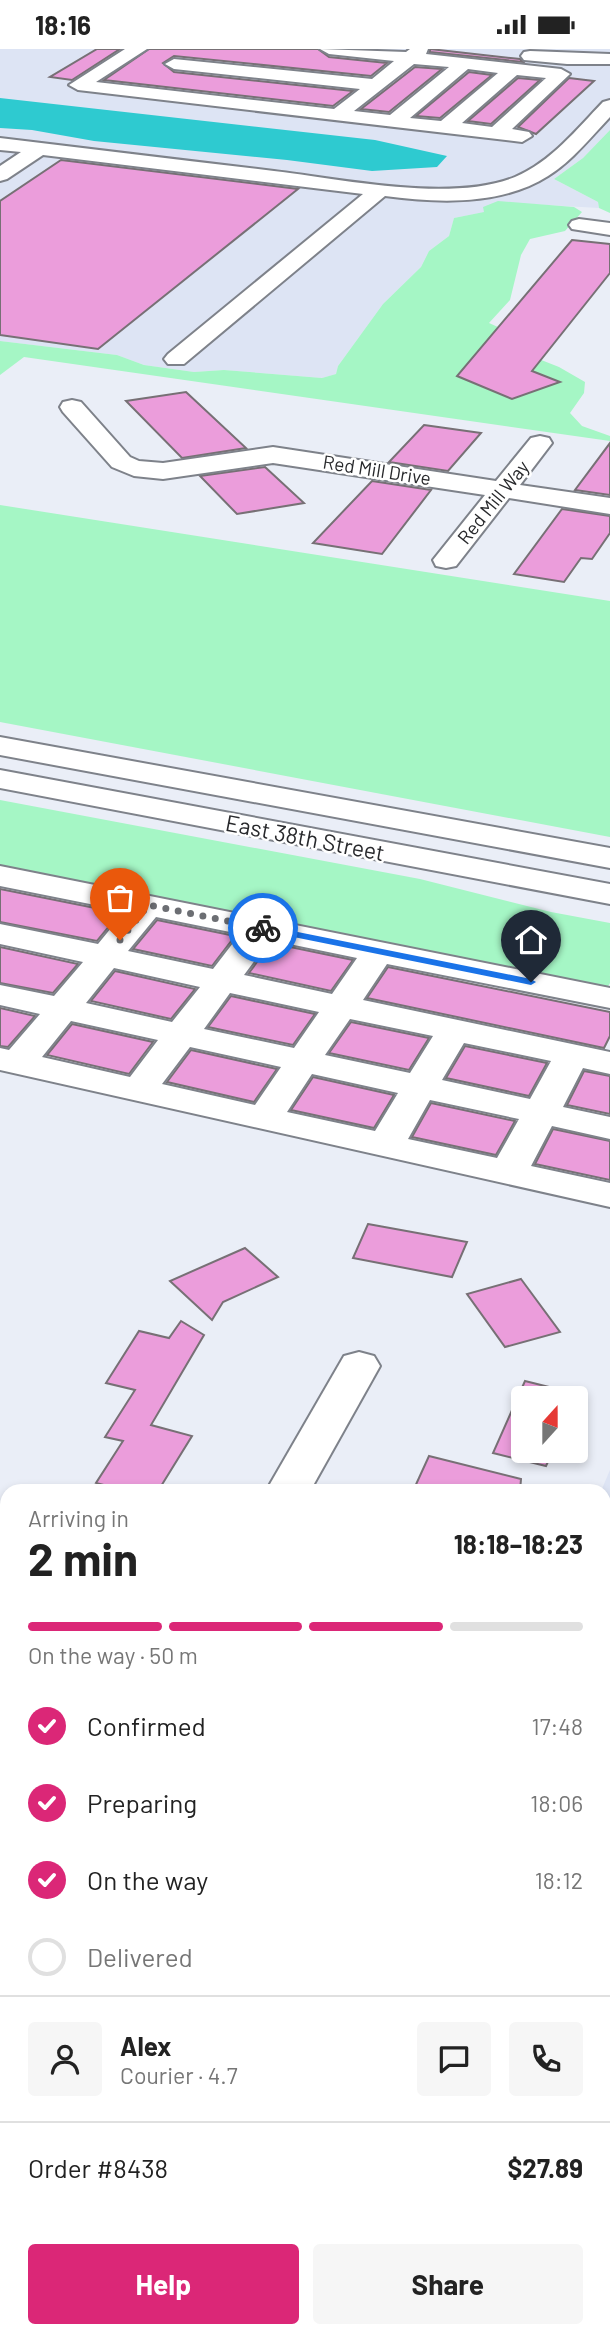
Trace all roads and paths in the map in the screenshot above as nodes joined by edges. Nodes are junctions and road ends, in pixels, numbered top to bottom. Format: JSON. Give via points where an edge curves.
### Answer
{"nodes":[{"id":1,"x":138,"y":49,"type":"edge"},
{"id":2,"x":330,"y":49,"type":"edge"},
{"id":3,"x":199,"y":50,"type":"edge"},
{"id":4,"x":416,"y":53,"type":"edge"},
{"id":5,"x":465,"y":56,"type":"edge"},
{"id":6,"x":610,"y":59,"type":"edge"},
{"id":7,"x":513,"y":69,"type":"junction"},
{"id":8,"x":393,"y":71,"type":"junction"},
{"id":9,"x":376,"y":85,"type":"junction"},
{"id":10,"x":131,"y":91,"type":"junction"},
{"id":11,"x":357,"y":100,"type":"junction"},
{"id":12,"x":610,"y":106,"type":"edge"},
{"id":13,"x":338,"y":115,"type":"junction"},
{"id":14,"x":394,"y":121,"type":"junction"},
{"id":15,"x":446,"y":127,"type":"junction"},
{"id":16,"x":496,"y":133,"type":"junction"},
{"id":17,"x":529,"y":136,"type":"dead end"},
{"id":18,"x":0,"y":144,"type":"edge"},
{"id":19,"x":41,"y":148,"type":"junction"},
{"id":20,"x":0,"y":175,"type":"edge"},
{"id":21,"x":380,"y":190,"type":"junction"},
{"id":22,"x":579,"y":225,"type":"dead end"},
{"id":23,"x":610,"y":229,"type":"edge"},
{"id":24,"x":176,"y":359,"type":"dead end"},
{"id":25,"x":72,"y":407,"type":"dead end"},
{"id":26,"x":540,"y":443,"type":"dead end"},
{"id":27,"x":502,"y":490,"type":"junction"},
{"id":28,"x":610,"y":506,"type":"edge"},
{"id":29,"x":446,"y":560,"type":"dead end"},
{"id":30,"x":0,"y":746,"type":"edge"},
{"id":31,"x":0,"y":779,"type":"edge"},
{"id":32,"x":610,"y":858,"type":"edge"},
{"id":33,"x":0,"y":876,"type":"edge"},
{"id":34,"x":44,"y":884,"type":"junction"},
{"id":35,"x":610,"y":894,"type":"edge"},
{"id":36,"x":148,"y":905,"type":"junction"},
{"id":37,"x":262,"y":928,"type":"junction"},
{"id":38,"x":0,"y":934,"type":"edge"},
{"id":39,"x":379,"y":951,"type":"junction"},
{"id":40,"x":105,"y":957,"type":"junction"},
{"id":41,"x":504,"y":977,"type":"junction"},
{"id":42,"x":221,"y":981,"type":"junction"},
{"id":43,"x":0,"y":995,"type":"edge"},
{"id":44,"x":610,"y":998,"type":"edge"},
{"id":45,"x":340,"y":1006,"type":"junction"},
{"id":46,"x":63,"y":1009,"type":"junction"},
{"id":47,"x":463,"y":1032,"type":"junction"},
{"id":48,"x":181,"y":1034,"type":"junction"},
{"id":49,"x":599,"y":1058,"type":"edge"},
{"id":50,"x":9,"y":1061,"type":"edge"},
{"id":51,"x":303,"y":1061,"type":"junction"},
{"id":52,"x":421,"y":1087,"type":"junction"},
{"id":53,"x":139,"y":1090,"type":"junction"},
{"id":54,"x":541,"y":1112,"type":"junction"},
{"id":55,"x":264,"y":1118,"type":"junction"},
{"id":56,"x":610,"y":1128,"type":"edge"},
{"id":57,"x":385,"y":1145,"type":"junction"},
{"id":58,"x":508,"y":1173,"type":"junction"},
{"id":59,"x":610,"y":1195,"type":"edge"},
{"id":60,"x":359,"y":1366,"type":"dead end"},
{"id":61,"x":292,"y":1484,"type":"edge"}],
"edges":[{"from":1,"to":10,"type":"street","via":[[78,85]]},
{"from":2,"to":4,"type":"street"},
{"from":3,"to":8,"type":"street"},
{"from":3,"to":9,"type":"street","via":[[168,67]]},
{"from":4,"to":5,"type":"street"},
{"from":4,"to":8,"type":"street"},
{"from":5,"to":6,"type":"street"},
{"from":5,"to":7,"type":"street"},
{"from":5,"to":14,"type":"street"},
{"from":7,"to":15,"type":"street"},
{"from":7,"to":16,"type":"street","via":[[561,74]]},
{"from":8,"to":9,"type":"street"},
{"from":9,"to":11,"type":"street"},
{"from":10,"to":11,"type":"street","via":[[153,77]]},
{"from":10,"to":13,"type":"street"},
{"from":11,"to":13,"type":"street"},
{"from":12,"to":21,"type":"street","via":[[554,161],[526,180],[466,193]]},
{"from":13,"to":14,"type":"street"},
{"from":14,"to":15,"type":"street"},
{"from":15,"to":16,"type":"street"},
{"from":16,"to":17,"type":"street"},
{"from":18,"to":19,"type":"street"},
{"from":19,"to":20,"type":"street"},
{"from":19,"to":21,"type":"street"},
{"from":21,"to":24,"type":"street"},
{"from":22,"to":23,"type":"street"},
{"from":25,"to":27,"type":"street","name":"Red Mill Drive","via":[[121,462],[143,469],[163,471],[273,455]]},
{"from":26,"to":27,"type":"street","name":"Red Mill Way"},
{"from":27,"to":28,"type":"street","name":"Red Mill Drive"},
{"from":27,"to":29,"type":"street","name":"Red Mill Way"},
{"from":30,"to":32,"type":"street","name":"East 38th Street"},
{"from":31,"to":35,"type":"street","name":"East 38th Street"},
{"from":33,"to":34,"type":"street"},
{"from":34,"to":36,"type":"street"},
{"from":34,"to":38,"type":"street"},
{"from":36,"to":37,"type":"street"},
{"from":36,"to":40,"type":"street"},
{"from":37,"to":39,"type":"street"},
{"from":37,"to":42,"type":"street"},
{"from":38,"to":40,"type":"street"},
{"from":39,"to":41,"type":"street"},
{"from":39,"to":45,"type":"street"},
{"from":40,"to":42,"type":"street"},
{"from":40,"to":46,"type":"street"},
{"from":41,"to":44,"type":"street"},
{"from":41,"to":47,"type":"street"},
{"from":42,"to":45,"type":"street"},
{"from":42,"to":48,"type":"street"},
{"from":43,"to":46,"type":"street"},
{"from":45,"to":47,"type":"street"},
{"from":45,"to":51,"type":"street"},
{"from":46,"to":48,"type":"street"},
{"from":46,"to":50,"type":"street"},
{"from":47,"to":49,"type":"street"},
{"from":47,"to":52,"type":"street"},
{"from":48,"to":51,"type":"street"},
{"from":48,"to":53,"type":"street"},
{"from":49,"to":54,"type":"street"},
{"from":50,"to":53,"type":"street"},
{"from":51,"to":52,"type":"street"},
{"from":51,"to":55,"type":"street"},
{"from":52,"to":54,"type":"street"},
{"from":52,"to":57,"type":"street"},
{"from":53,"to":55,"type":"street"},
{"from":54,"to":56,"type":"street"},
{"from":54,"to":58,"type":"street"},
{"from":55,"to":57,"type":"street"},
{"from":57,"to":58,"type":"street"},
{"from":58,"to":59,"type":"street"},
{"from":60,"to":61,"type":"street"}]}
